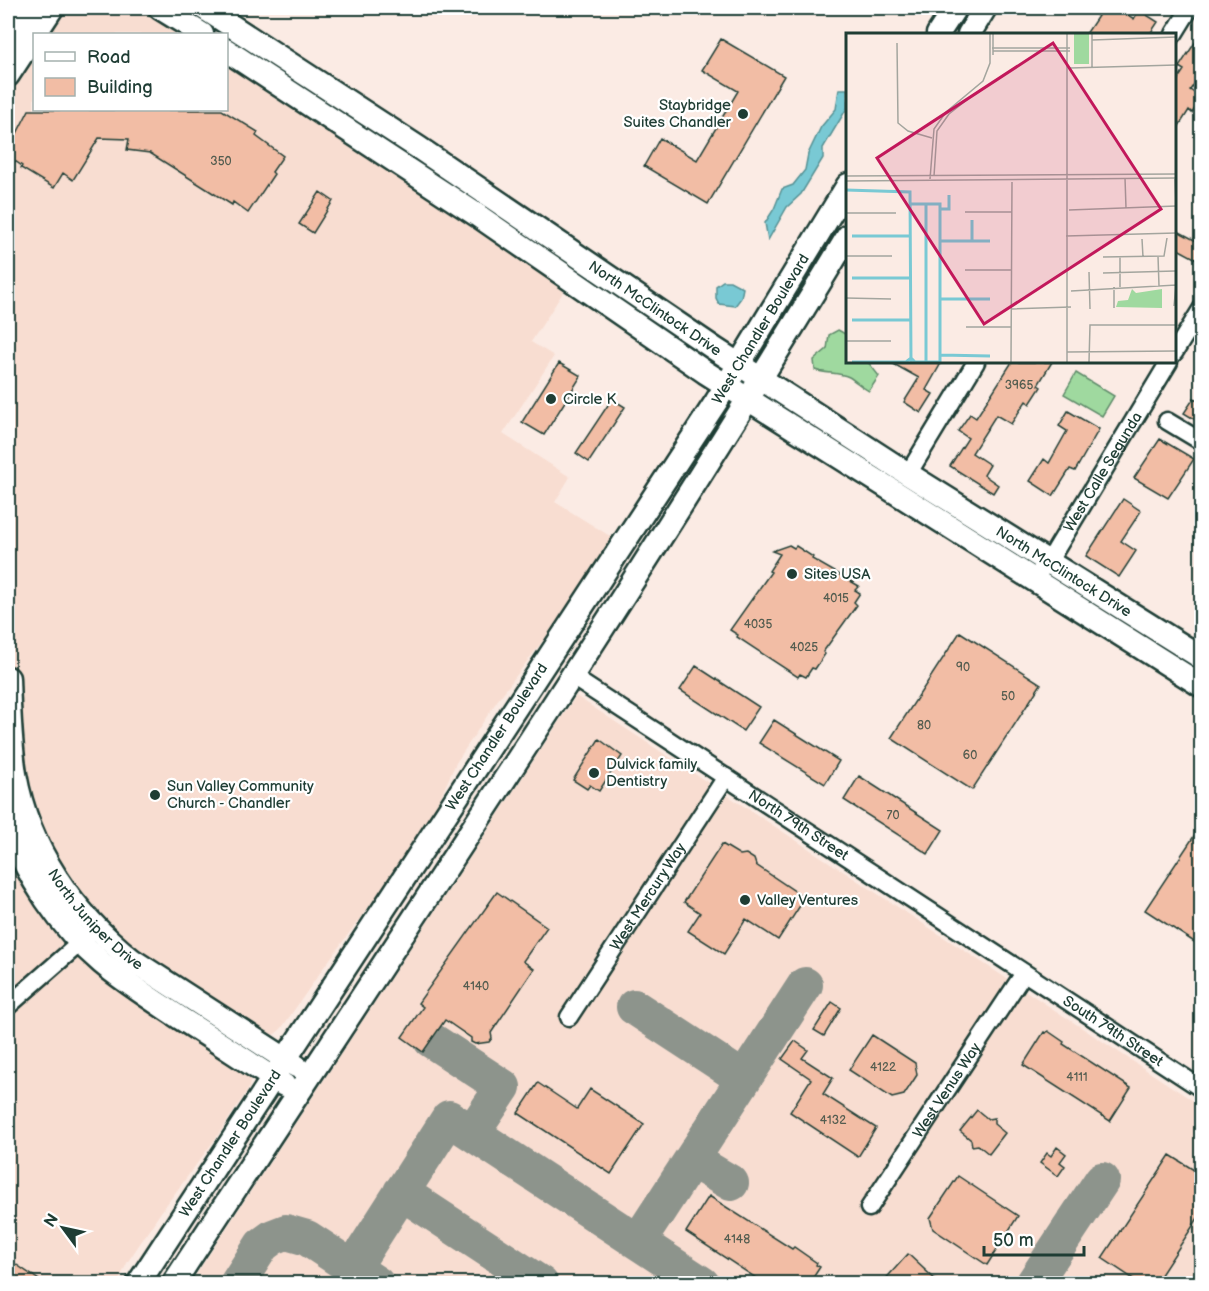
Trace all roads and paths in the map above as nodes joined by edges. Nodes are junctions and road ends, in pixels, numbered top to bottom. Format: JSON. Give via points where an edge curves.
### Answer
{"nodes":[{"id":1,"x":27,"y":8,"type":"edge"},
{"id":2,"x":51,"y":8,"type":"edge"},
{"id":3,"x":160,"y":8,"type":"edge"},
{"id":4,"x":204,"y":8,"type":"edge"},
{"id":5,"x":955,"y":8,"type":"edge"},
{"id":6,"x":986,"y":8,"type":"edge"},
{"id":7,"x":1190,"y":8,"type":"edge"},
{"id":8,"x":35,"y":33,"type":"edge"},
{"id":9,"x":200,"y":33,"type":"edge"},
{"id":10,"x":939,"y":33,"type":"edge"},
{"id":11,"x":970,"y":33,"type":"edge"},
{"id":12,"x":1175,"y":33,"type":"edge"},
{"id":13,"x":33,"y":36,"type":"edge"},
{"id":14,"x":8,"y":38,"type":"edge"},
{"id":15,"x":228,"y":51,"type":"edge"},
{"id":16,"x":8,"y":75,"type":"edge"},
{"id":17,"x":419,"y":148,"type":"junction"},
{"id":18,"x":406,"y":168,"type":"junction"},
{"id":19,"x":846,"y":188,"type":"edge"},
{"id":20,"x":846,"y":239,"type":"edge"},
{"id":21,"x":1202,"y":308,"type":"edge"},
{"id":22,"x":1176,"y":350,"type":"edge"},
{"id":23,"x":975,"y":363,"type":"edge"},
{"id":24,"x":1168,"y":363,"type":"edge"},
{"id":25,"x":738,"y":364,"type":"junction"},
{"id":26,"x":762,"y":379,"type":"junction"},
{"id":27,"x":726,"y":385,"type":"junction"},
{"id":28,"x":749,"y":400,"type":"junction"},
{"id":29,"x":1167,"y":422,"type":"dead end"},
{"id":30,"x":1202,"y":442,"type":"edge"},
{"id":31,"x":908,"y":474,"type":"junction"},
{"id":32,"x":1048,"y":562,"type":"junction"},
{"id":33,"x":1033,"y":580,"type":"junction"},
{"id":34,"x":1202,"y":658,"type":"edge"},
{"id":35,"x":571,"y":676,"type":"junction"},
{"id":36,"x":8,"y":678,"type":"edge"},
{"id":37,"x":1202,"y":686,"type":"edge"},
{"id":38,"x":726,"y":777,"type":"junction"},
{"id":39,"x":8,"y":824,"type":"edge"},
{"id":40,"x":89,"y":936,"type":"junction"},
{"id":41,"x":1024,"y":973,"type":"junction"},
{"id":42,"x":8,"y":1006,"type":"edge"},
{"id":43,"x":569,"y":1017,"type":"dead end"},
{"id":44,"x":285,"y":1059,"type":"junction"},
{"id":45,"x":310,"y":1075,"type":"junction"},
{"id":46,"x":272,"y":1078,"type":"junction"},
{"id":47,"x":1202,"y":1089,"type":"edge"},
{"id":48,"x":297,"y":1094,"type":"junction"},
{"id":49,"x":869,"y":1208,"type":"dead end"},
{"id":50,"x":138,"y":1284,"type":"edge"},
{"id":51,"x":172,"y":1284,"type":"edge"}],
"edges":[{"from":1,"to":14,"type":"main road"},
{"from":2,"to":8,"type":"main road"},
{"from":3,"to":9,"type":"main road"},
{"from":4,"to":17,"type":"main road","name":"North McClintock Drive"},
{"from":5,"to":10,"type":"main road"},
{"from":6,"to":11,"type":"main road"},
{"from":7,"to":12,"type":"street"},
{"from":13,"to":16,"type":"main road"},
{"from":15,"to":18,"type":"main road","name":"North McClintock Drive"},
{"from":17,"to":18,"type":"main road"},
{"from":17,"to":25,"type":"main road","name":"North McClintock Drive"},
{"from":18,"to":27,"type":"main road","name":"North McClintock Drive"},
{"from":19,"to":25,"type":"main road","name":"West Chandler Boulevard"},
{"from":20,"to":26,"type":"main road","name":"West Chandler Boulevard"},
{"from":21,"to":22,"type":"street"},
{"from":23,"to":31,"type":"street"},
{"from":24,"to":32,"type":"street","name":"West Calle Segunda"},
{"from":25,"to":26,"type":"main road","name":"North McClintock Drive"},
{"from":25,"to":27,"type":"main road","name":"West Chandler Boulevard"},
{"from":26,"to":28,"type":"main road","name":"West Chandler Boulevard"},
{"from":26,"to":31,"type":"main road","name":"North McClintock Drive"},
{"from":27,"to":28,"type":"main road","name":"North McClintock Drive"},
{"from":27,"to":44,"type":"main road","name":"West Chandler Boulevard"},
{"from":28,"to":33,"type":"main road","name":"North McClintock Drive"},
{"from":28,"to":35,"type":"main road","name":"West Chandler Boulevard"},
{"from":29,"to":30,"type":"street"},
{"from":31,"to":32,"type":"main road","name":"North McClintock Drive"},
{"from":32,"to":33,"type":"street","name":"West Calle Segunda"},
{"from":32,"to":34,"type":"main road","name":"North McClintock Drive"},
{"from":33,"to":37,"type":"main road","name":"North McClintock Drive"},
{"from":35,"to":38,"type":"street","name":"North 79th Street"},
{"from":35,"to":45,"type":"main road","name":"West Chandler Boulevard"},
{"from":36,"to":40,"type":"main road","name":"North Juniper Drive","via":[[10,737],[20,796],[38,845]]},
{"from":38,"to":41,"type":"street","name":"North 79th Street"},
{"from":38,"to":43,"type":"street","name":"West Mercury Way"},
{"from":39,"to":40,"type":"main road","name":"North Juniper Drive","via":[[46,898]]},
{"from":40,"to":42,"type":"street"},
{"from":40,"to":44,"type":"main road","name":"North Juniper Drive","via":[[113,945]]},
{"from":40,"to":46,"type":"main road","name":"North Juniper Drive","via":[[128,983]]},
{"from":41,"to":47,"type":"street","name":"South 79th Street"},
{"from":41,"to":49,"type":"street","name":"West Venus Way"},
{"from":44,"to":45,"type":"main road","name":"North Juniper Drive"},
{"from":44,"to":46,"type":"main road","name":"West Chandler Boulevard"},
{"from":45,"to":48,"type":"main road","name":"West Chandler Boulevard"},
{"from":46,"to":48,"type":"main road","name":"North Juniper Drive"},
{"from":46,"to":50,"type":"main road","name":"West Chandler Boulevard"},
{"from":48,"to":51,"type":"main road","name":"West Chandler Boulevard"}]}
